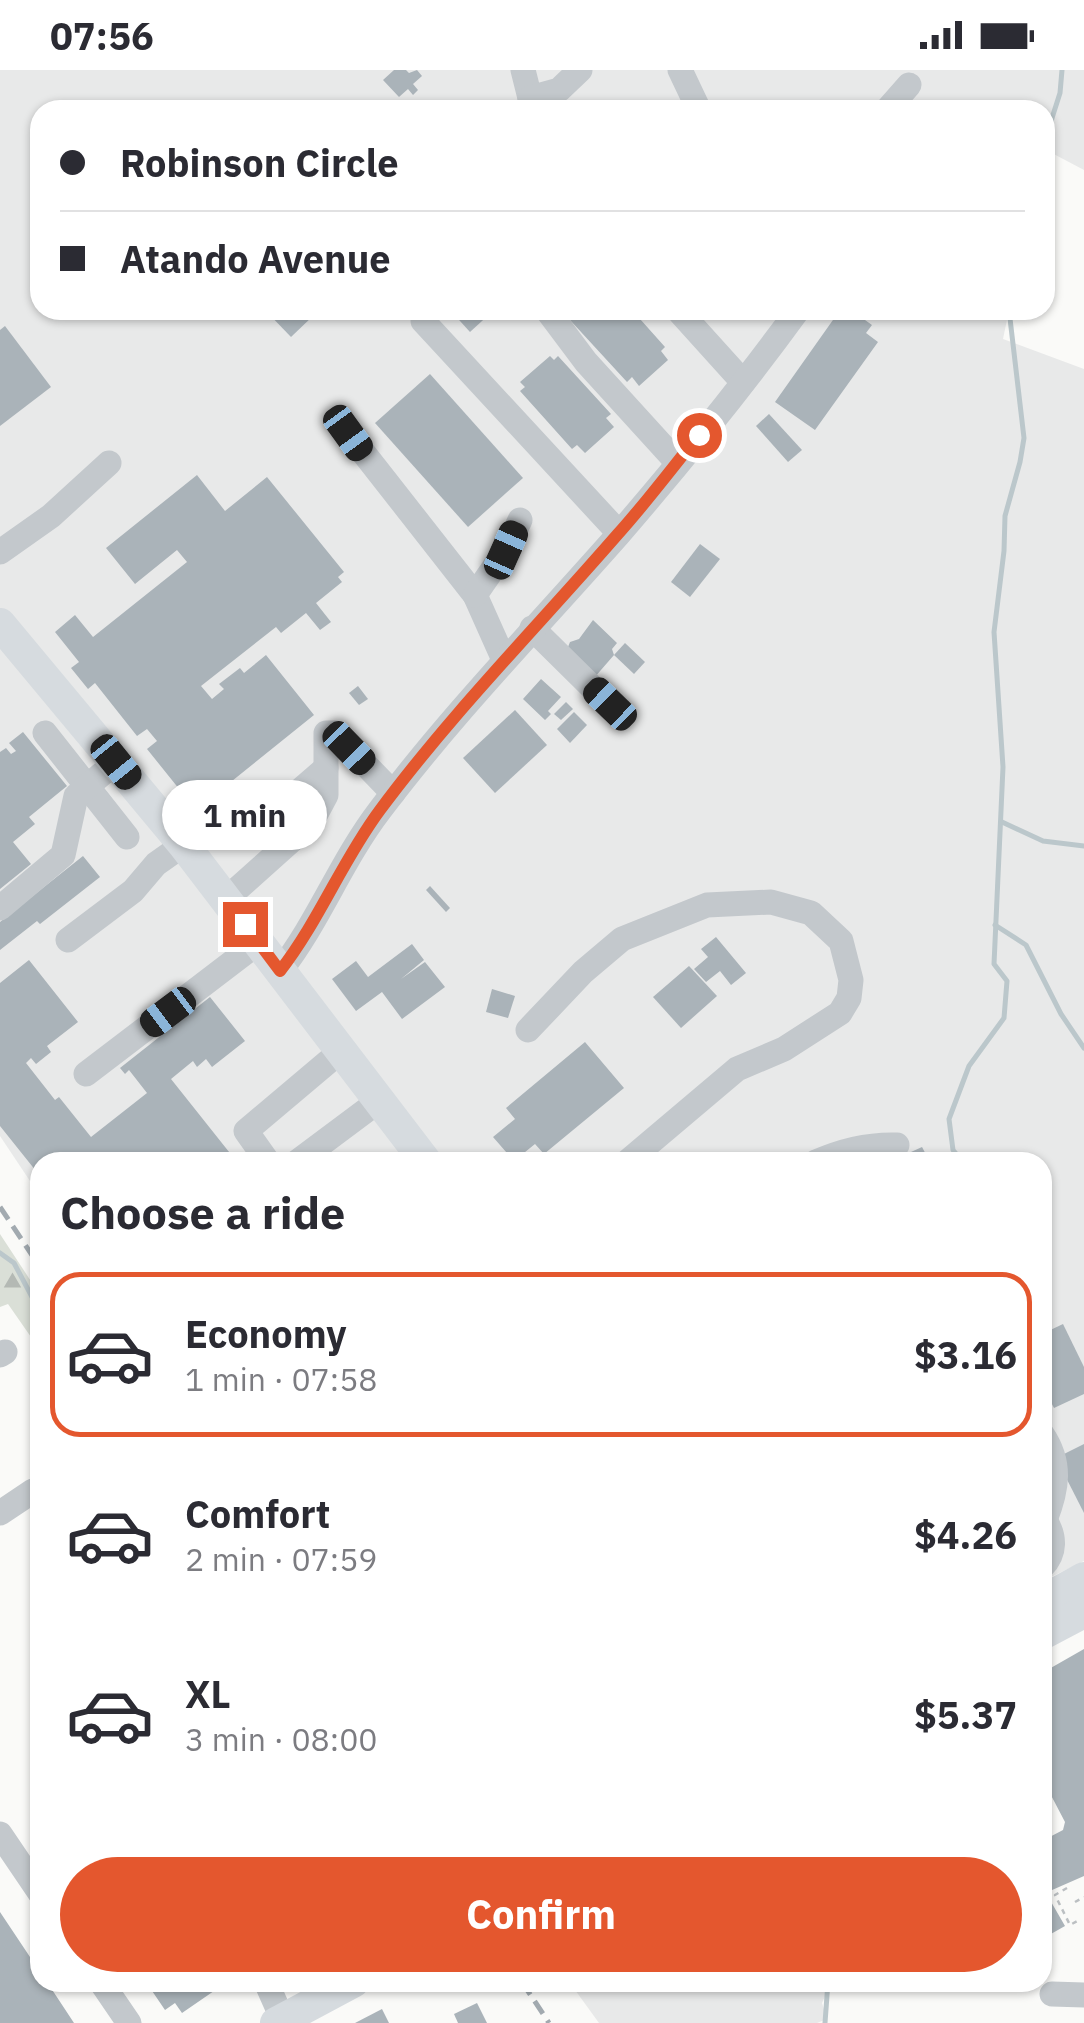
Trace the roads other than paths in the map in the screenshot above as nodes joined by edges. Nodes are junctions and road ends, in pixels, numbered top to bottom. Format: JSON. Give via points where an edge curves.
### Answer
{"nodes":[{"id":1,"x":523,"y":70,"type":"edge"},
{"id":2,"x":580,"y":70,"type":"edge"},
{"id":3,"x":680,"y":70,"type":"edge"},
{"id":4,"x":909,"y":85,"type":"dead end"},
{"id":5,"x":530,"y":100,"type":"edge"},
{"id":6,"x":539,"y":100,"type":"edge"},
{"id":7,"x":694,"y":100,"type":"edge"},
{"id":8,"x":896,"y":100,"type":"edge"},
{"id":9,"x":554,"y":320,"type":"edge"},
{"id":10,"x":687,"y":320,"type":"edge"},
{"id":11,"x":790,"y":320,"type":"edge"},
{"id":12,"x":424,"y":321,"type":"dead end"},
{"id":13,"x":742,"y":382,"type":"junction"},
{"id":14,"x":348,"y":433,"type":"dead end"},
{"id":15,"x":677,"y":462,"type":"junction"},
{"id":16,"x":109,"y":463,"type":"dead end"},
{"id":17,"x":520,"y":520,"type":"dead end"},
{"id":18,"x":619,"y":534,"type":"junction"},
{"id":19,"x":5,"y":539,"type":"edge"},
{"id":20,"x":475,"y":595,"type":"junction"},
{"id":21,"x":0,"y":624,"type":"edge"},
{"id":22,"x":532,"y":628,"type":"junction"},
{"id":23,"x":504,"y":660,"type":"junction"},
{"id":24,"x":610,"y":704,"type":"dead end"},
{"id":25,"x":45,"y":733,"type":"dead end"},
{"id":26,"x":116,"y":762,"type":"junction"},
{"id":27,"x":326,"y":768,"type":"junction"},
{"id":28,"x":88,"y":786,"type":"junction"},
{"id":29,"x":393,"y":793,"type":"junction"},
{"id":30,"x":127,"y":837,"type":"dead end"},
{"id":31,"x":184,"y":845,"type":"junction"},
{"id":32,"x":226,"y":899,"type":"junction"},
{"id":33,"x":0,"y":908,"type":"edge"},
{"id":34,"x":68,"y":940,"type":"dead end"},
{"id":35,"x":258,"y":942,"type":"junction"},
{"id":36,"x":280,"y":971,"type":"junction"},
{"id":37,"x":528,"y":1030,"type":"dead end"},
{"id":38,"x":342,"y":1050,"type":"junction"},
{"id":39,"x":86,"y":1074,"type":"dead end"},
{"id":40,"x":380,"y":1100,"type":"junction"},
{"id":41,"x":898,"y":1145,"type":"dead end"},
{"id":42,"x":261,"y":1152,"type":"edge"},
{"id":43,"x":310,"y":1152,"type":"edge"},
{"id":44,"x":419,"y":1152,"type":"edge"},
{"id":45,"x":638,"y":1152,"type":"edge"},
{"id":46,"x":839,"y":1152,"type":"edge"},
{"id":47,"x":1052,"y":1453,"type":"edge"},
{"id":48,"x":30,"y":1493,"type":"edge"},
{"id":49,"x":1052,"y":1502,"type":"edge"},
{"id":50,"x":0,"y":1513,"type":"edge"},
{"id":51,"x":1052,"y":1558,"type":"edge"},
{"id":52,"x":1060,"y":1586,"type":"edge"},
{"id":53,"x":0,"y":1834,"type":"edge"},
{"id":54,"x":30,"y":1879,"type":"edge"},
{"id":55,"x":108,"y":1992,"type":"edge"},
{"id":56,"x":270,"y":1992,"type":"edge"},
{"id":57,"x":334,"y":1992,"type":"edge"},
{"id":58,"x":1052,"y":1994,"type":"dead end"},
{"id":59,"x":1084,"y":1994,"type":"edge"},
{"id":60,"x":280,"y":2021,"type":"edge"},
{"id":61,"x":128,"y":2023,"type":"edge"}],
"edges":[{"from":1,"to":5,"type":"street"},
{"from":2,"to":6,"type":"street"},
{"from":3,"to":7,"type":"street"},
{"from":4,"to":8,"type":"street"},
{"from":9,"to":15,"type":"street"},
{"from":10,"to":13,"type":"street"},
{"from":11,"to":13,"type":"street"},
{"from":12,"to":18,"type":"street"},
{"from":13,"to":15,"type":"street"},
{"from":14,"to":20,"type":"street"},
{"from":15,"to":18,"type":"street"},
{"from":16,"to":19,"type":"street","via":[[51,516]]},
{"from":17,"to":20,"type":"street"},
{"from":18,"to":22,"type":"street"},
{"from":20,"to":23,"type":"street"},
{"from":21,"to":26,"type":"main road"},
{"from":22,"to":23,"type":"street"},
{"from":22,"to":24,"type":"street"},
{"from":23,"to":29,"type":"street"},
{"from":25,"to":28,"type":"street"},
{"from":26,"to":28,"type":"street"},
{"from":26,"to":31,"type":"main road"},
{"from":27,"to":29,"type":"street","via":[[326,733],[335,733]]},
{"from":27,"to":31,"type":"street","via":[[260,825],[245,831],[229,814]]},
{"from":27,"to":32,"type":"street","via":[[326,794],[310,823]]},
{"from":28,"to":30,"type":"street"},
{"from":28,"to":33,"type":"street","via":[[76,796],[63,855]]},
{"from":29,"to":36,"type":"street"},
{"from":31,"to":32,"type":"main road"},
{"from":31,"to":34,"type":"street"},
{"from":32,"to":35,"type":"main road"},
{"from":35,"to":36,"type":"main road"},
{"from":35,"to":39,"type":"street"},
{"from":36,"to":38,"type":"main road"},
{"from":37,"to":45,"type":"street","via":[[622,938],[707,905],[771,902],[811,912],[841,940],[851,980],[840,1013],[737,1069]]},
{"from":38,"to":40,"type":"main road"},
{"from":38,"to":42,"type":"street","via":[[246,1130]]},
{"from":40,"to":43,"type":"street"},
{"from":40,"to":44,"type":"main road"},
{"from":41,"to":46,"type":"street"},
{"from":47,"to":49,"type":"street"},
{"from":48,"to":50,"type":"street"},
{"from":51,"to":52,"type":"street"},
{"from":53,"to":54,"type":"street"},
{"from":55,"to":61,"type":"street"},
{"from":56,"to":60,"type":"street"},
{"from":57,"to":60,"type":"main road"},
{"from":58,"to":59,"type":"street"}]}
